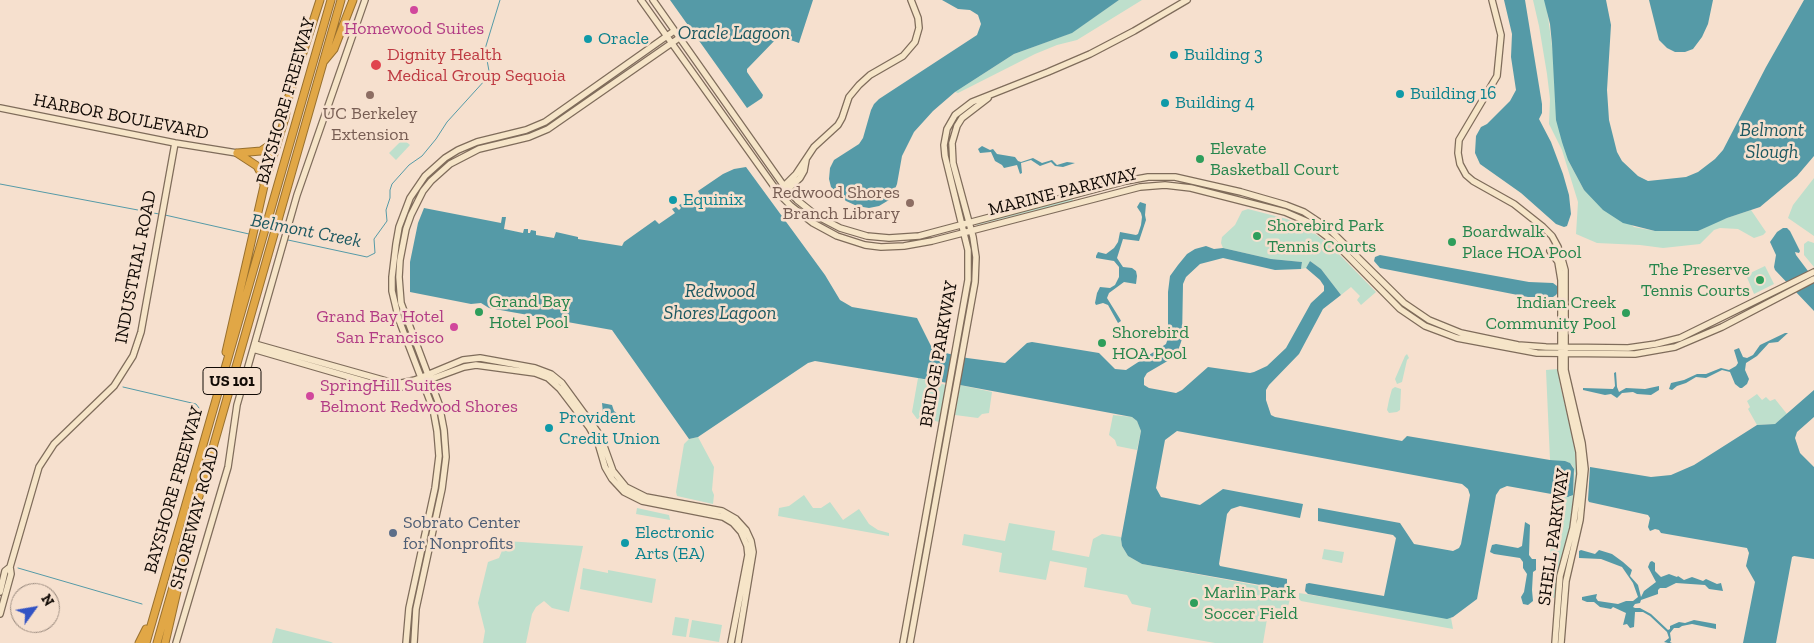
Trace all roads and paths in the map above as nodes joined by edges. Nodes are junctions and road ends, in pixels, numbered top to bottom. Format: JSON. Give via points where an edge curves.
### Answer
{"nodes":[{"id":1,"x":320,"y":0,"type":"edge"},
{"id":2,"x":331,"y":0,"type":"edge"},
{"id":3,"x":341,"y":0,"type":"edge"},
{"id":4,"x":353,"y":0,"type":"edge"},
{"id":5,"x":364,"y":0,"type":"edge"},
{"id":6,"x":640,"y":0,"type":"edge"},
{"id":7,"x":653,"y":0,"type":"edge"},
{"id":8,"x":911,"y":0,"type":"edge"},
{"id":9,"x":1186,"y":0,"type":"edge"},
{"id":10,"x":1492,"y":0,"type":"edge"},
{"id":11,"x":674,"y":31,"type":"junction"},
{"id":12,"x":666,"y":36,"type":"junction"},
{"id":13,"x":679,"y":38,"type":"junction"},
{"id":14,"x":671,"y":43,"type":"junction"},
{"id":15,"x":321,"y":66,"type":"junction"},
{"id":16,"x":992,"y":95,"type":"junction"},
{"id":17,"x":289,"y":96,"type":"junction"},
{"id":18,"x":0,"y":108,"type":"edge"},
{"id":19,"x":175,"y":143,"type":"junction"},
{"id":20,"x":237,"y":153,"type":"junction"},
{"id":21,"x":264,"y":186,"type":"junction"},
{"id":22,"x":786,"y":188,"type":"junction"},
{"id":23,"x":780,"y":195,"type":"junction"},
{"id":24,"x":969,"y":223,"type":"junction"},
{"id":25,"x":962,"y":225,"type":"junction"},
{"id":26,"x":972,"y":231,"type":"junction"},
{"id":27,"x":964,"y":233,"type":"junction"},
{"id":28,"x":1558,"y":248,"type":"junction"},
{"id":29,"x":1814,"y":272,"type":"edge"},
{"id":30,"x":1814,"y":279,"type":"edge"},
{"id":31,"x":1782,"y":292,"type":"junction"},
{"id":32,"x":254,"y":347,"type":"junction"},
{"id":33,"x":1563,"y":351,"type":"junction"},
{"id":34,"x":426,"y":378,"type":"junction"},
{"id":35,"x":218,"y":393,"type":"junction"},
{"id":36,"x":946,"y":421,"type":"junction"},
{"id":37,"x":192,"y":522,"type":"junction"},
{"id":38,"x":10,"y":567,"type":"junction"},
{"id":39,"x":0,"y":592,"type":"edge"},
{"id":40,"x":0,"y":614,"type":"edge"},
{"id":41,"x":153,"y":615,"type":"junction"},
{"id":42,"x":139,"y":643,"type":"edge"},
{"id":43,"x":146,"y":643,"type":"edge"},
{"id":44,"x":157,"y":643,"type":"edge"},
{"id":45,"x":165,"y":643,"type":"edge"},
{"id":46,"x":176,"y":643,"type":"edge"},
{"id":47,"x":406,"y":643,"type":"edge"},
{"id":48,"x":414,"y":643,"type":"edge"},
{"id":49,"x":731,"y":643,"type":"edge"},
{"id":50,"x":738,"y":643,"type":"edge"},
{"id":51,"x":903,"y":643,"type":"edge"},
{"id":52,"x":910,"y":643,"type":"edge"},
{"id":53,"x":1554,"y":643,"type":"edge"},
{"id":54,"x":1561,"y":643,"type":"edge"}],
"edges":[{"from":1,"to":17,"type":"highway"},
{"from":2,"to":35,"type":"highway","name":"BAYSHORE FREEWAY","number":"US 101"},
{"from":3,"to":15,"type":"highway","name":"BAYSHORE FREEWAY","number":"US 101"},
{"from":4,"to":15,"type":"highway","via":[[334,49]]},
{"from":5,"to":32,"type":"main road","name":"SHOREWAY ROAD","via":[[304,173]]},
{"from":6,"to":12,"type":"main road","name":"MARINE PARKWAY"},
{"from":7,"to":11,"type":"main road","name":"MARINE PARKWAY"},
{"from":8,"to":22,"type":"main road","via":[[919,23],[913,45],[859,85],[838,125],[814,146],[800,178]]},
{"from":9,"to":16,"type":"main road","name":"BRIDGE PARKWAY","via":[[1090,54]]},
{"from":10,"to":28,"type":"main road","via":[[1501,35],[1497,78],[1459,140],[1460,164],[1475,183],[1514,204],[1543,227]]},
{"from":11,"to":12,"type":"main road"},
{"from":11,"to":13,"type":"main road","name":"MARINE PARKWAY"},
{"from":12,"to":14,"type":"main road","name":"MARINE PARKWAY"},
{"from":12,"to":34,"type":"main road","via":[[553,117],[526,130],[458,150],[435,167],[417,187],[399,227],[392,277],[399,320]]},
{"from":13,"to":14,"type":"main road"},
{"from":13,"to":22,"type":"main road","name":"MARINE PARKWAY"},
{"from":14,"to":23,"type":"main road","name":"MARINE PARKWAY"},
{"from":14,"to":34,"type":"main road","via":[[557,124],[528,137],[462,156],[440,172],[423,192],[406,229],[399,277],[401,303]]},
{"from":15,"to":37,"type":"highway","name":"BAYSHORE FREEWAY","number":"US 101"},
{"from":16,"to":24,"type":"main road","name":"BRIDGE PARKWAY","via":[[962,118],[952,143],[953,163]]},
{"from":16,"to":25,"type":"main road","name":"BRIDGE PARKWAY","via":[[960,111],[946,132],[946,166]]},
{"from":17,"to":20,"type":"highway","via":[[274,142],[261,150]]},
{"from":17,"to":21,"type":"highway"},
{"from":18,"to":19,"type":"main road","name":"HARBOR BOULEVARD"},
{"from":19,"to":20,"type":"main road","name":"HARBOR BOULEVARD"},
{"from":19,"to":38,"type":"main road","name":"INDUSTRIAL ROAD","via":[[141,332],[133,356],[114,386],[46,454],[34,481]]},
{"from":20,"to":21,"type":"highway","via":[[257,166]]},
{"from":21,"to":35,"type":"highway"},
{"from":22,"to":23,"type":"main road"},
{"from":22,"to":25,"type":"main road","name":"MARINE PARKWAY","via":[[824,220],[867,236],[919,236]]},
{"from":23,"to":27,"type":"main road","name":"MARINE PARKWAY","via":[[813,224],[865,245],[904,246]]},
{"from":24,"to":25,"type":"main road","name":"MARINE PARKWAY"},
{"from":24,"to":26,"type":"main road","name":"BRIDGE PARKWAY"},
{"from":24,"to":33,"type":"main road","name":"MARINE PARKWAY","via":[[1132,180],[1162,176],[1186,179],[1276,202],[1311,216],[1340,238],[1404,303],[1424,318],[1446,328],[1518,345]]},
{"from":25,"to":27,"type":"main road","name":"BRIDGE PARKWAY"},
{"from":26,"to":27,"type":"main road","name":"MARINE PARKWAY"},
{"from":26,"to":33,"type":"main road","name":"MARINE PARKWAY","via":[[1135,188],[1165,185],[1191,188],[1285,212],[1308,222],[1324,233],[1400,309],[1441,333],[1529,353]]},
{"from":26,"to":36,"type":"main road","name":"BRIDGE PARKWAY","via":[[975,285]]},
{"from":27,"to":36,"type":"main road","name":"BRIDGE PARKWAY","via":[[969,267]]},
{"from":28,"to":33,"type":"main road","name":"SHELL PARKWAY","via":[[1566,274]]},
{"from":28,"to":33,"type":"main road","name":"SHELL PARKWAY","via":[[1552,248],[1550,252],[1558,263],[1561,280]]},
{"from":29,"to":31,"type":"main road","name":"MARINE PARKWAY"},
{"from":30,"to":31,"type":"main road","name":"MARINE PARKWAY"},
{"from":31,"to":33,"type":"main road","name":"MARINE PARKWAY","via":[[1699,338],[1666,349],[1635,354]]},
{"from":32,"to":34,"type":"main road","via":[[390,382]]},
{"from":32,"to":46,"type":"main road","name":"SHOREWAY ROAD","via":[[237,404],[228,467]]},
{"from":33,"to":53,"type":"main road","name":"SHELL PARKWAY","via":[[1563,384],[1577,442],[1580,474],[1574,528],[1560,576]]},
{"from":33,"to":54,"type":"main road","name":"SHELL PARKWAY","via":[[1585,469],[1580,520],[1566,581]]},
{"from":34,"to":47,"type":"main road","via":[[436,426],[438,469],[409,608]]},
{"from":34,"to":48,"type":"main road","via":[[442,417],[445,468],[416,609]]},
{"from":34,"to":49,"type":"main road","via":[[477,365],[544,376],[560,389],[588,427],[612,479],[624,492],[642,501],[718,516],[736,525],[745,539],[748,555]]},
{"from":34,"to":50,"type":"main road","via":[[463,360],[480,358],[545,371],[562,383],[581,408],[603,441],[613,471],[626,487],[646,497],[722,512],[738,521],[748,535],[753,552]]},
{"from":35,"to":41,"type":"highway","name":"BAYSHORE FREEWAY","number":"US 101"},
{"from":36,"to":51,"type":"main road","name":"BRIDGE PARKWAY"},
{"from":36,"to":52,"type":"main road","name":"BRIDGE PARKWAY"},
{"from":37,"to":44,"type":"highway","name":"BAYSHORE FREEWAY","number":"US 101"},
{"from":37,"to":45,"type":"highway"},
{"from":38,"to":39,"type":"main road","name":"INDUSTRIAL ROAD"},
{"from":38,"to":40,"type":"main road","name":"INDUSTRIAL ROAD"},
{"from":41,"to":42,"type":"highway"},
{"from":41,"to":43,"type":"highway","name":"BAYSHORE FREEWAY","number":"US 101"}]}
